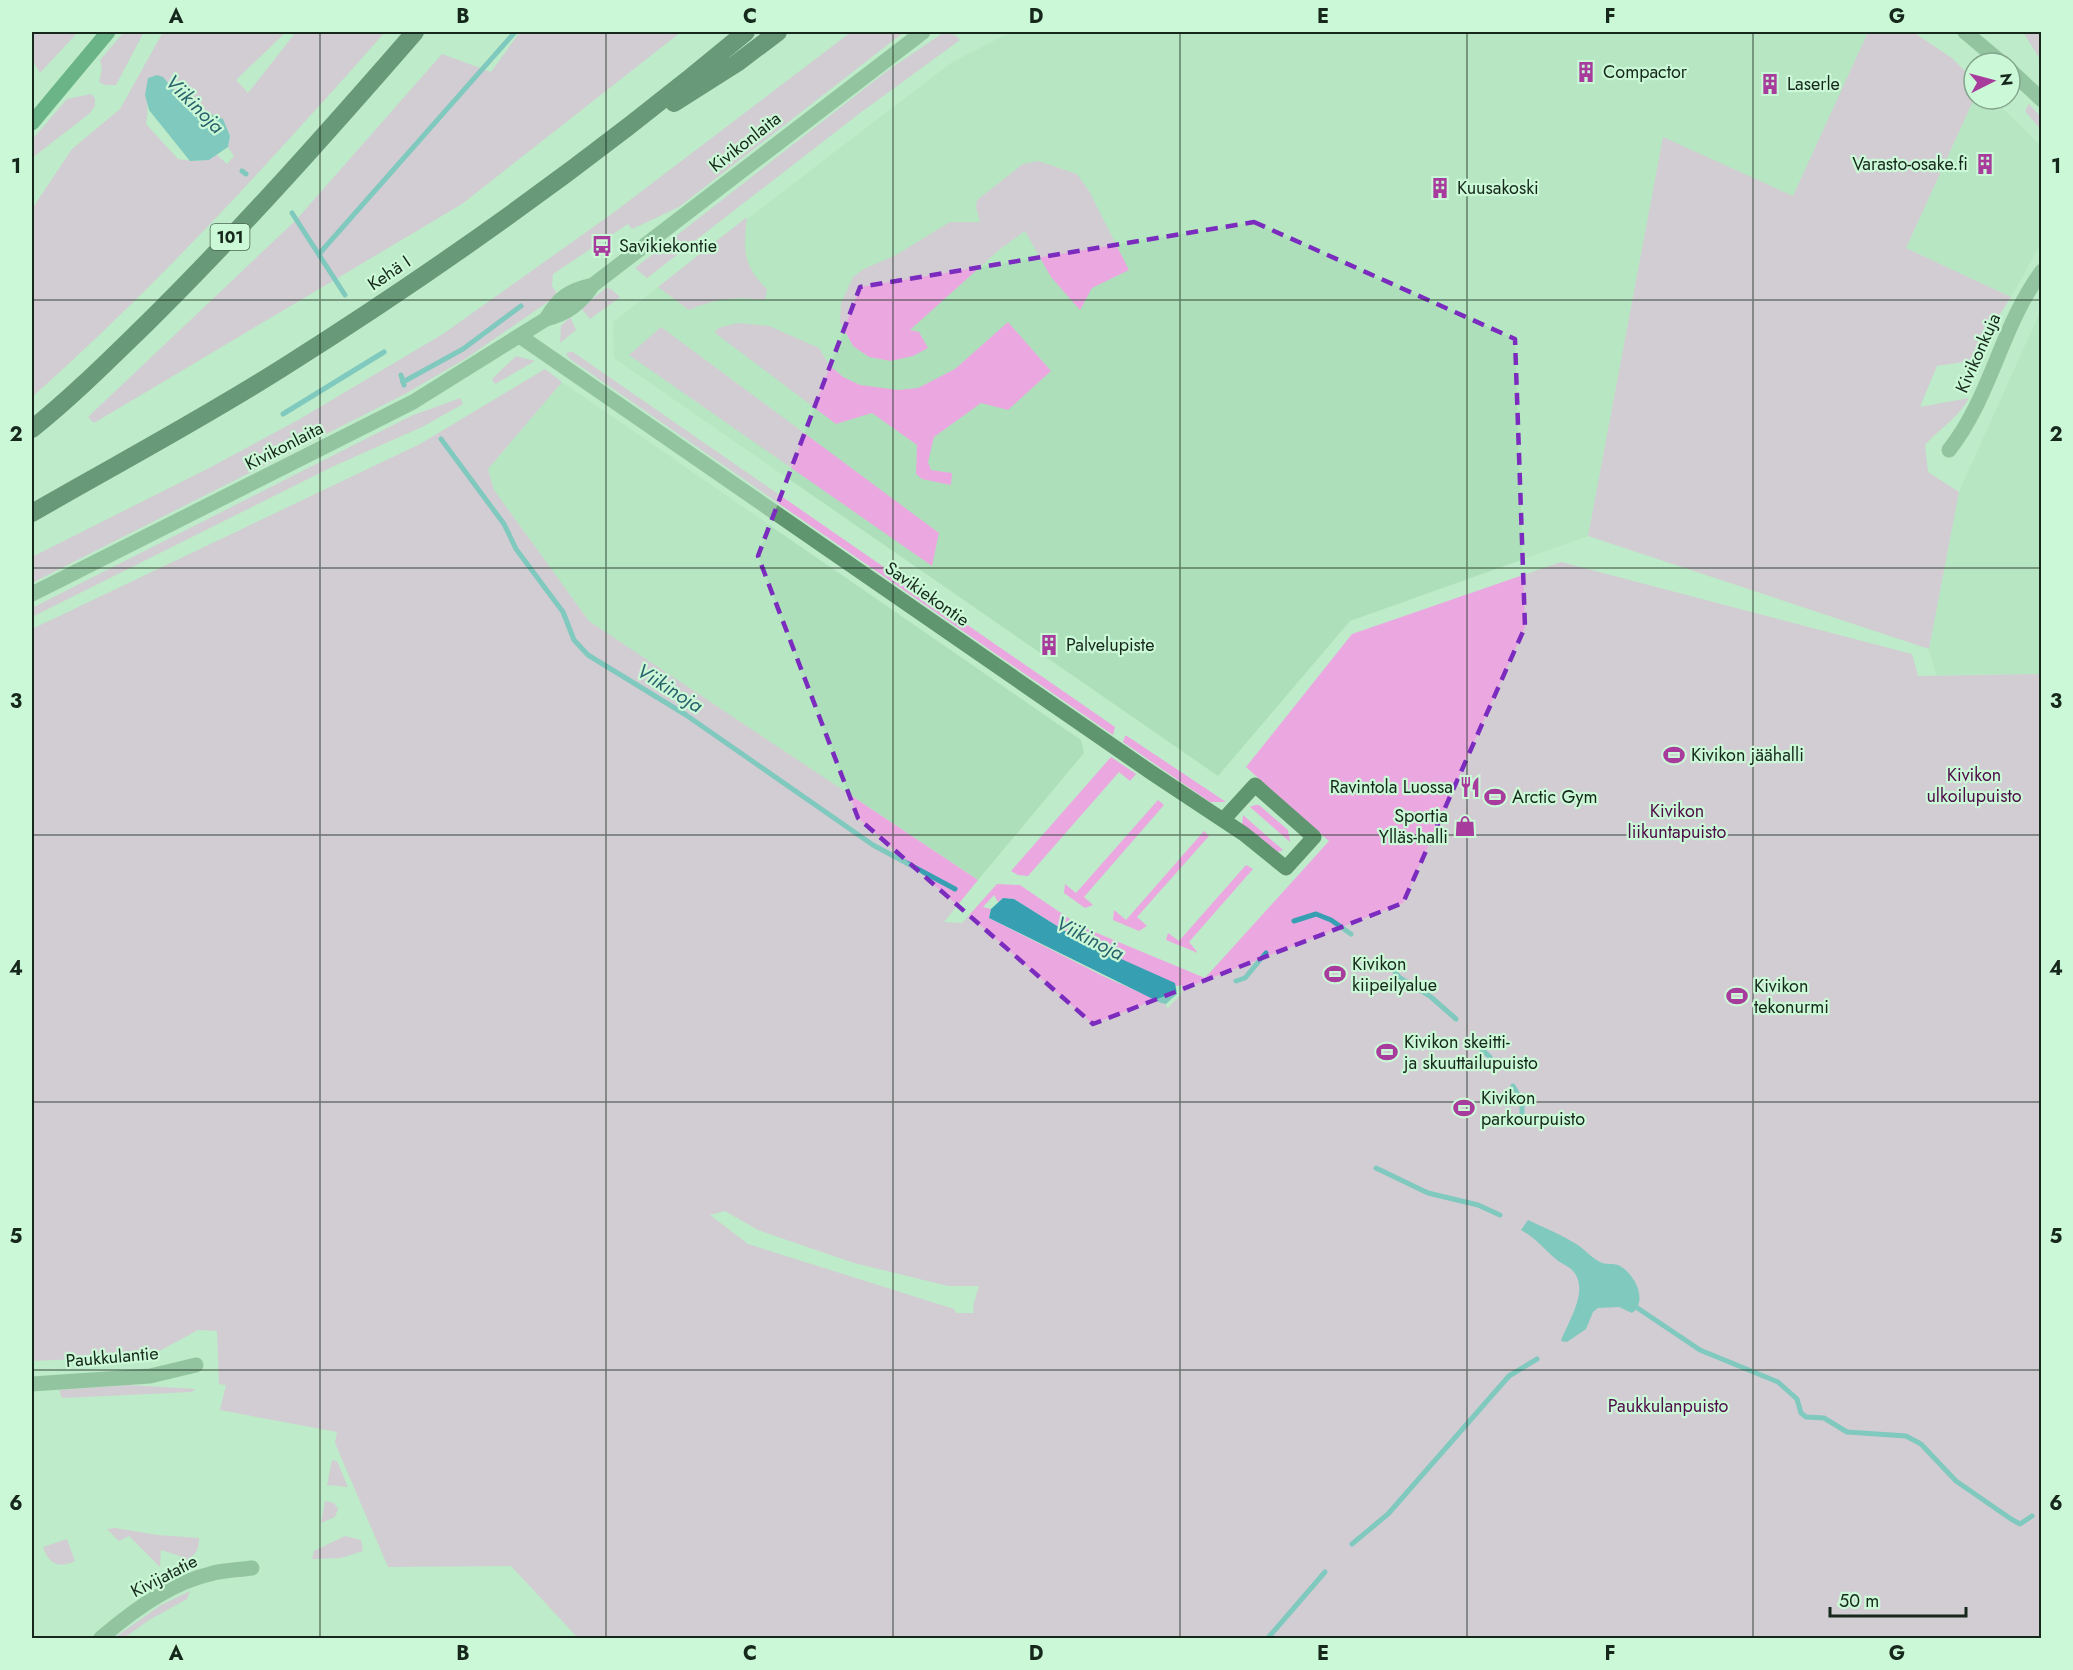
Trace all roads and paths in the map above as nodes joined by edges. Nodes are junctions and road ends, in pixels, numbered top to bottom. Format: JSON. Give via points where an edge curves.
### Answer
{"nodes":[{"id":1,"x":415,"y":32,"type":"edge"},
{"id":2,"x":746,"y":32,"type":"edge"},
{"id":3,"x":778,"y":32,"type":"edge"},
{"id":4,"x":923,"y":32,"type":"edge"},
{"id":5,"x":1965,"y":32,"type":"edge"},
{"id":6,"x":104,"y":37,"type":"edge"},
{"id":7,"x":1988,"y":51,"type":"edge"},
{"id":8,"x":2022,"y":81,"type":"edge"},
{"id":9,"x":2042,"y":100,"type":"edge"},
{"id":10,"x":32,"y":123,"type":"edge"},
{"id":11,"x":582,"y":162,"type":"junction"},
{"id":12,"x":2042,"y":271,"type":"edge"},
{"id":13,"x":521,"y":337,"type":"junction"},
{"id":14,"x":32,"y":429,"type":"edge"},
{"id":15,"x":1949,"y":450,"type":"dead end"},
{"id":16,"x":32,"y":513,"type":"edge"},
{"id":17,"x":32,"y":594,"type":"edge"},
{"id":18,"x":1223,"y":820,"type":"junction"},
{"id":19,"x":196,"y":1365,"type":"dead end"},
{"id":20,"x":32,"y":1384,"type":"edge"},
{"id":21,"x":252,"y":1568,"type":"dead end"},
{"id":22,"x":101,"y":1638,"type":"edge"}],
"edges":[{"from":1,"to":14,"type":"highway","number":"101","via":[[332,128],[204,264],[92,376]]},
{"from":2,"to":11,"type":"highway","name":"Kehä I"},
{"from":3,"to":11,"type":"highway","via":[[737,63]]},
{"from":4,"to":13,"type":"street","name":"Kivikonlaita","via":[[593,285],[582,301]]},
{"from":5,"to":7,"type":"street"},
{"from":6,"to":10,"type":"street"},
{"from":8,"to":9,"type":"street"},
{"from":11,"to":16,"type":"highway","name":"Kehä I","via":[[482,235],[285,367]]},
{"from":12,"to":15,"type":"street","name":"Kivikonkuja","via":[[2017,312],[1967,428]]},
{"from":13,"to":17,"type":"street","name":"Kivikonlaita","via":[[413,402]]},
{"from":13,"to":18,"type":"street","name":"Savikiekontie"},
{"from":18,"to":18,"type":"street","name":"Savikiekontie","via":[[1286,868],[1314,837],[1255,785]]},
{"from":19,"to":20,"type":"street","name":"Paukkulantie","via":[[150,1376]]},
{"from":21,"to":22,"type":"street","name":"Kivijatatie","via":[[209,1574],[175,1588],[137,1610]]}]}
